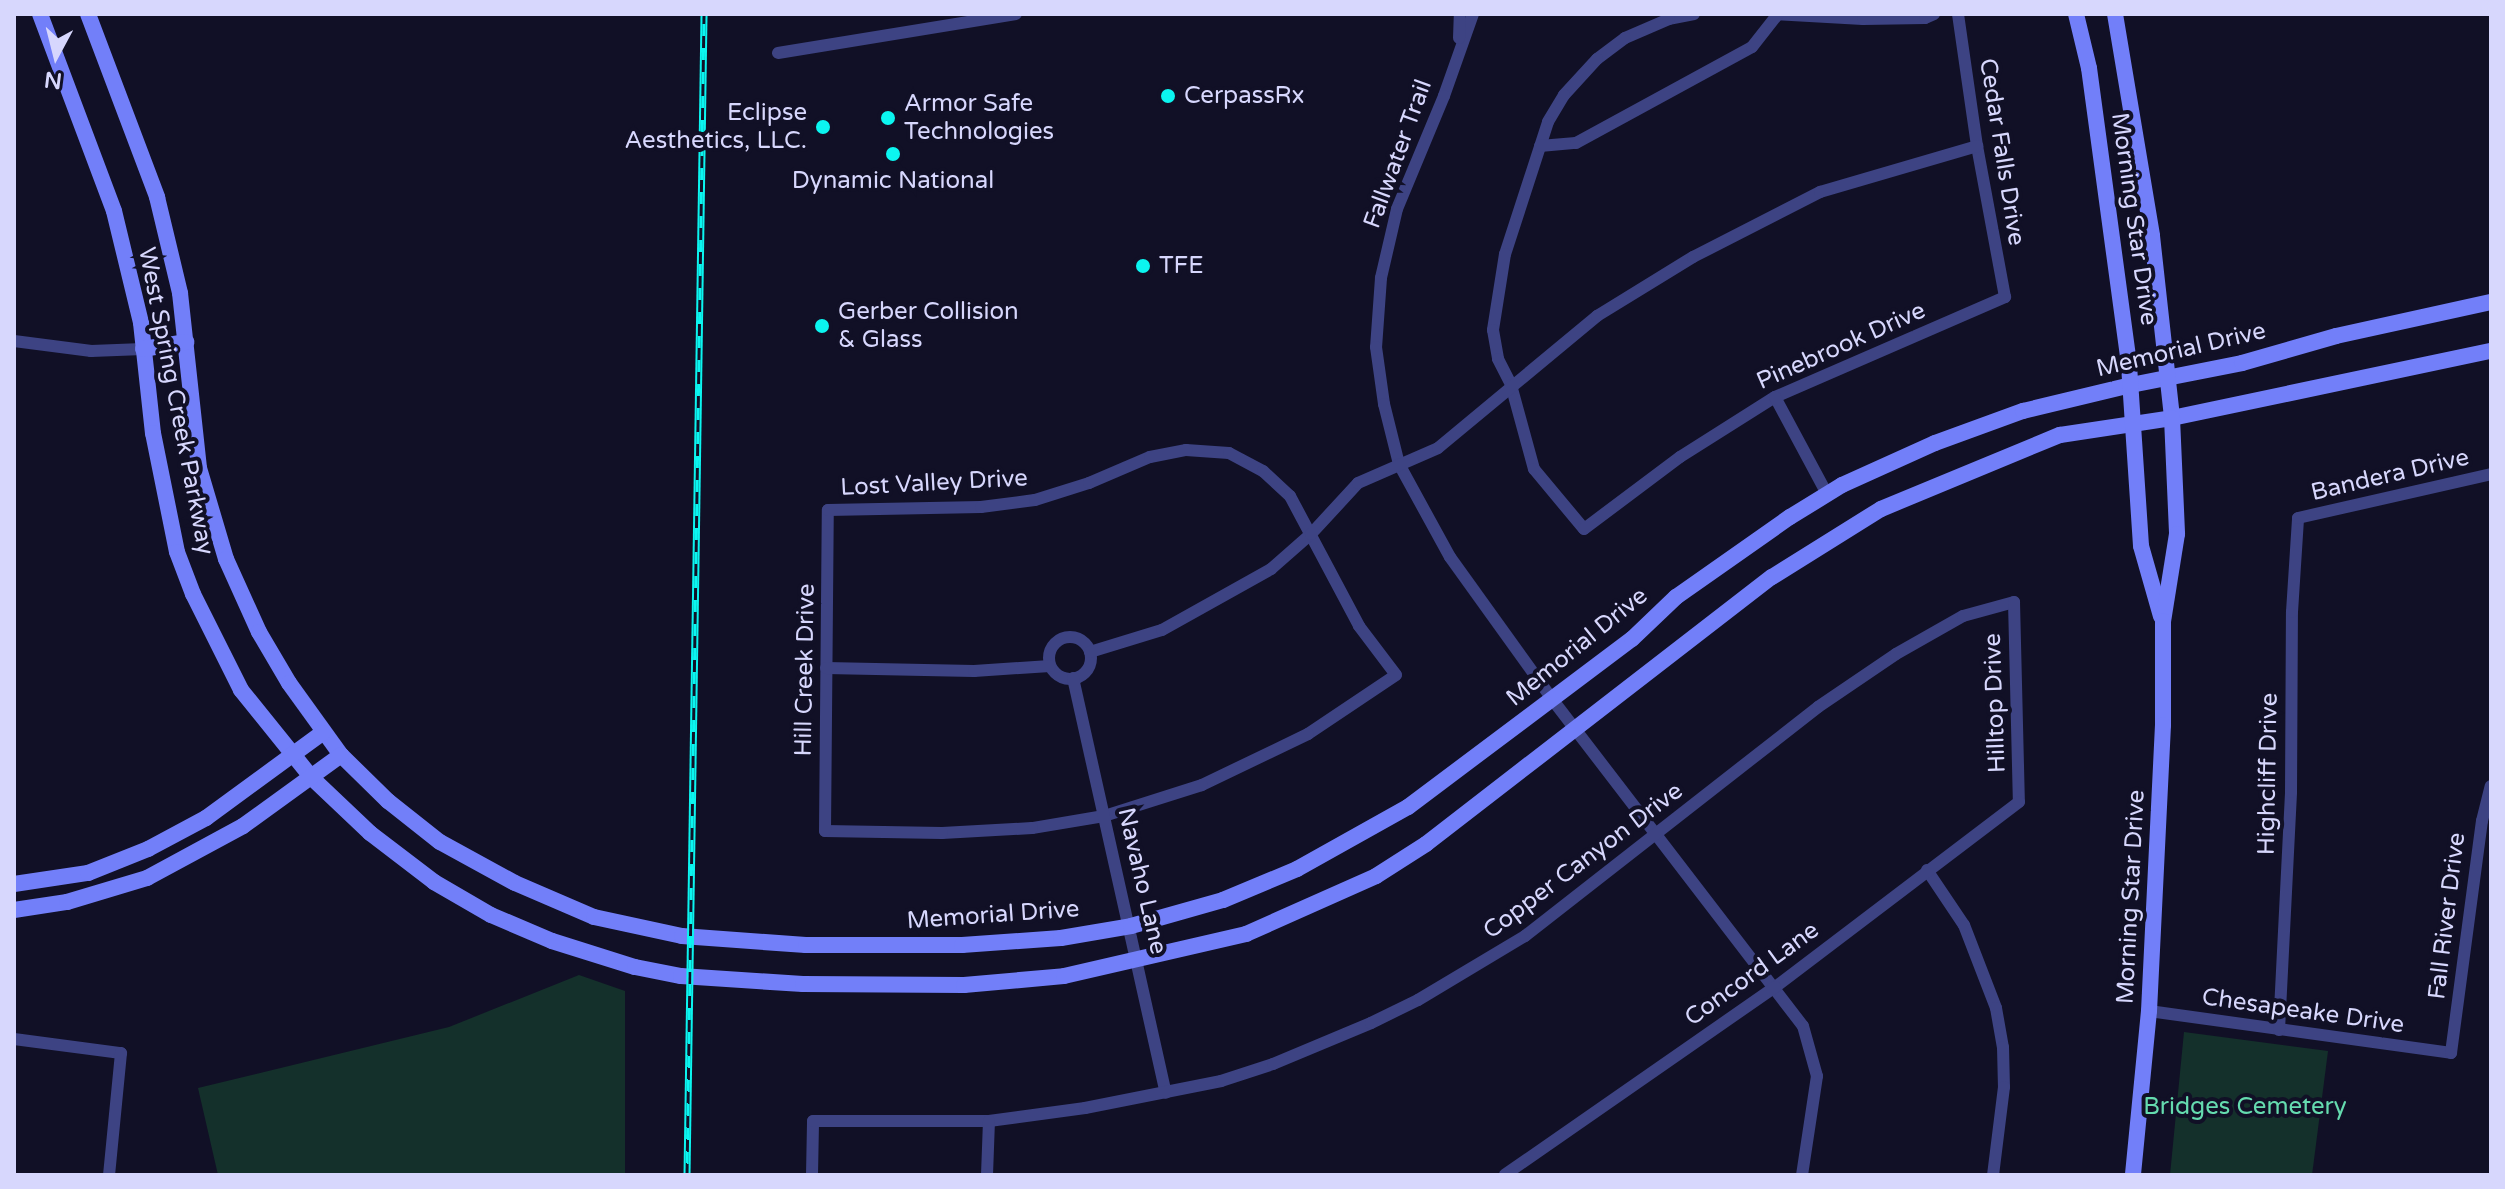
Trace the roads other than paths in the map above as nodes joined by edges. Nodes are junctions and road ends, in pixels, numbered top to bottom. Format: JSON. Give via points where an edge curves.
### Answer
{"nodes":[{"id":1,"x":40,"y":14,"type":"edge"},
{"id":2,"x":88,"y":14,"type":"edge"},
{"id":3,"x":1016,"y":14,"type":"edge"},
{"id":4,"x":1460,"y":14,"type":"edge"},
{"id":5,"x":1473,"y":14,"type":"edge"},
{"id":6,"x":1694,"y":14,"type":"edge"},
{"id":7,"x":1777,"y":14,"type":"edge"},
{"id":8,"x":1934,"y":14,"type":"edge"},
{"id":9,"x":1958,"y":14,"type":"edge"},
{"id":10,"x":2076,"y":14,"type":"edge"},
{"id":11,"x":2115,"y":14,"type":"edge"},
{"id":12,"x":1863,"y":16,"type":"edge"},
{"id":13,"x":1459,"y":49,"type":"junction"},
{"id":14,"x":778,"y":53,"type":"dead end"},
{"id":15,"x":1540,"y":146,"type":"junction"},
{"id":16,"x":1977,"y":146,"type":"junction"},
{"id":17,"x":2005,"y":297,"type":"joint"},
{"id":18,"x":2491,"y":302,"type":"edge"},
{"id":19,"x":14,"y":341,"type":"edge"},
{"id":20,"x":186,"y":342,"type":"junction"},
{"id":21,"x":143,"y":349,"type":"junction"},
{"id":22,"x":2491,"y":351,"type":"edge"},
{"id":23,"x":2169,"y":377,"type":"junction"},
{"id":24,"x":1511,"y":385,"type":"junction"},
{"id":25,"x":2131,"y":385,"type":"junction"},
{"id":26,"x":1775,"y":397,"type":"junction"},
{"id":27,"x":2172,"y":418,"type":"junction"},
{"id":28,"x":2135,"y":425,"type":"junction"},
{"id":29,"x":1399,"y":464,"type":"junction"},
{"id":30,"x":2491,"y":474,"type":"edge"},
{"id":31,"x":1827,"y":494,"type":"junction"},
{"id":32,"x":828,"y":510,"type":"joint"},
{"id":33,"x":2298,"y":518,"type":"joint"},
{"id":34,"x":1311,"y":534,"type":"junction"},
{"id":35,"x":2014,"y":602,"type":"joint"},
{"id":36,"x":2163,"y":621,"type":"junction"},
{"id":37,"x":1090,"y":652,"type":"junction"},
{"id":38,"x":1050,"y":666,"type":"junction"},
{"id":39,"x":826,"y":668,"type":"junction"},
{"id":40,"x":1073,"y":678,"type":"junction"},
{"id":41,"x":1552,"y":699,"type":"junction"},
{"id":42,"x":1576,"y":731,"type":"junction"},
{"id":43,"x":322,"y":733,"type":"junction"},
{"id":44,"x":341,"y":755,"type":"junction"},
{"id":45,"x":292,"y":757,"type":"junction"},
{"id":46,"x":312,"y":778,"type":"junction"},
{"id":47,"x":2491,"y":786,"type":"edge"},
{"id":48,"x":2019,"y":802,"type":"joint"},
{"id":49,"x":1104,"y":816,"type":"junction"},
{"id":50,"x":1655,"y":835,"type":"junction"},
{"id":51,"x":1927,"y":870,"type":"junction"},
{"id":52,"x":67,"y":878,"type":"junction"},
{"id":53,"x":14,"y":884,"type":"edge"},
{"id":54,"x":73,"y":901,"type":"junction"},
{"id":55,"x":14,"y":910,"type":"edge"},
{"id":56,"x":1131,"y":926,"type":"junction"},
{"id":57,"x":682,"y":936,"type":"joint"},
{"id":58,"x":1138,"y":961,"type":"junction"},
{"id":59,"x":1775,"y":987,"type":"junction"},
{"id":60,"x":2149,"y":1011,"type":"junction"},
{"id":61,"x":2279,"y":1030,"type":"junction"},
{"id":62,"x":14,"y":1039,"type":"edge"},
{"id":63,"x":2451,"y":1053,"type":"joint"},
{"id":64,"x":1166,"y":1093,"type":"junction"},
{"id":65,"x":989,"y":1121,"type":"junction"},
{"id":66,"x":109,"y":1175,"type":"edge"},
{"id":67,"x":812,"y":1175,"type":"edge"},
{"id":68,"x":987,"y":1175,"type":"edge"},
{"id":69,"x":1506,"y":1175,"type":"edge"},
{"id":70,"x":1802,"y":1175,"type":"edge"},
{"id":71,"x":1993,"y":1175,"type":"edge"},
{"id":72,"x":2133,"y":1175,"type":"edge"}],
"edges":[{"from":1,"to":21,"type":"main road","name":"West Spring Creek Parkway","via":[[114,211]]},
{"from":2,"to":20,"type":"main road","name":"West Spring Creek Parkway","via":[[157,197]]},
{"from":3,"to":14,"type":"street"},
{"from":4,"to":13,"type":"street","name":"Fallwater Trail"},
{"from":5,"to":13,"type":"street","name":"Fallwater Trail"},
{"from":6,"to":15,"type":"street","via":[[1625,38],[1597,59],[1564,95]]},
{"from":7,"to":12,"type":"street"},
{"from":7,"to":15,"type":"street","via":[[1752,47],[1576,143]]},
{"from":8,"to":12,"type":"street"},
{"from":9,"to":16,"type":"street","name":"Cedar Falls Drive"},
{"from":10,"to":25,"type":"main road","name":"Morning Star Drive","via":[[2089,68]]},
{"from":11,"to":23,"type":"main road","name":"Morning Star Drive"},
{"from":13,"to":29,"type":"street","name":"Fallwater Trail","via":[[1397,209],[1381,278],[1376,347]]},
{"from":15,"to":24,"type":"street","via":[[1505,254],[1493,330],[1498,359]]},
{"from":16,"to":17,"type":"street","name":"Cedar Falls Drive"},
{"from":16,"to":24,"type":"street","via":[[1820,192],[1693,257],[1597,316]]},
{"from":17,"to":26,"type":"street","name":"Pinebrook Drive"},
{"from":18,"to":23,"type":"main road","name":"Memorial Drive"},
{"from":19,"to":21,"type":"street","via":[[91,351]]},
{"from":20,"to":21,"type":"main road"},
{"from":20,"to":43,"type":"main road","name":"West Spring Creek Parkway","via":[[199,468],[226,559],[259,632]]},
{"from":21,"to":45,"type":"main road","name":"West Spring Creek Parkway","via":[[153,433],[177,552],[241,690]]},
{"from":22,"to":27,"type":"main road"},
{"from":23,"to":25,"type":"main road","name":"Memorial Drive"},
{"from":23,"to":27,"type":"main road","name":"Morning Star Drive"},
{"from":24,"to":26,"type":"street","name":"Pinebrook Drive","via":[[1534,469],[1584,529],[1680,457]]},
{"from":24,"to":29,"type":"street","via":[[1438,448]]},
{"from":25,"to":28,"type":"main road","name":"Morning Star Drive"},
{"from":25,"to":31,"type":"main road","name":"Memorial Drive","via":[[2023,411],[1935,443]]},
{"from":26,"to":31,"type":"street"},
{"from":27,"to":28,"type":"main road"},
{"from":27,"to":36,"type":"main road","name":"Morning Star Drive","via":[[2177,534]]},
{"from":28,"to":36,"type":"main road","name":"Morning Star Drive","via":[[2141,546]]},
{"from":28,"to":42,"type":"main road","via":[[2060,435],[1881,509],[1772,577]]},
{"from":29,"to":34,"type":"street","via":[[1358,483]]},
{"from":29,"to":41,"type":"street","name":"Fallwater Trail","via":[[1450,557]]},
{"from":30,"to":33,"type":"street","name":"Bandera Drive"},
{"from":31,"to":41,"type":"main road","name":"Memorial Drive","via":[[1676,597],[1632,639]]},
{"from":32,"to":34,"type":"street","name":"Lost Valley Drive","via":[[981,507],[1035,500],[1150,457],[1186,450],[1229,453],[1263,471],[1290,496]]},
{"from":32,"to":39,"type":"street","name":"Hill Creek Drive"},
{"from":33,"to":61,"type":"street","name":"Highcliff Drive"},
{"from":34,"to":37,"type":"street","via":[[1271,569],[1162,630]]},
{"from":34,"to":49,"type":"street","name":"Lost Valley Drive","via":[[1359,626],[1396,675],[1308,734],[1242,766],[1202,785]]},
{"from":35,"to":48,"type":"street","name":"Hilltop Drive"},
{"from":35,"to":50,"type":"street","name":"Copper Canyon Drive","via":[[1963,616],[1896,654],[1818,707]]},
{"from":36,"to":60,"type":"main road","name":"Morning Star Drive"},
{"from":37,"to":38,"type":"street","via":[[1076,638],[1060,639],[1050,650]]},
{"from":37,"to":40,"type":"street","via":[[1085,672]]},
{"from":38,"to":39,"type":"street","via":[[974,671]]},
{"from":38,"to":40,"type":"street","via":[[1059,676]]},
{"from":39,"to":49,"type":"street","name":"Hill Creek Drive","via":[[825,831],[1002,830]]},
{"from":40,"to":49,"type":"street","name":"Navaho Lane"},
{"from":41,"to":42,"type":"street","name":"Fallwater Trail"},
{"from":41,"to":56,"type":"main road","name":"Memorial Drive","via":[[1408,807],[1355,838],[1223,900]]},
{"from":42,"to":50,"type":"street","name":"Fallwater Trail"},
{"from":42,"to":58,"type":"main road","via":[[1475,810],[1376,876],[1246,934]]},
{"from":43,"to":44,"type":"main road","name":"West Spring Creek Parkway"},
{"from":43,"to":45,"type":"main road"},
{"from":44,"to":46,"type":"main road"},
{"from":44,"to":57,"type":"main road","name":"West Spring Creek Parkway","via":[[440,842],[515,883],[594,917]]},
{"from":45,"to":46,"type":"main road","name":"West Spring Creek Parkway"},
{"from":45,"to":52,"type":"main road","via":[[194,825],[148,849]]},
{"from":46,"to":54,"type":"main road","via":[[243,826],[147,878]]},
{"from":46,"to":58,"type":"main road","name":"West Spring Creek Parkway","via":[[370,833],[434,882],[491,915],[552,941],[635,967],[681,976],[803,984],[964,985],[1064,976]]},
{"from":47,"to":63,"type":"street","name":"Fall River Drive"},
{"from":48,"to":51,"type":"street","name":"Concord Lane"},
{"from":49,"to":56,"type":"street","name":"Navaho Lane"},
{"from":50,"to":59,"type":"street","name":"Fallwater Trail"},
{"from":50,"to":64,"type":"street","name":"Copper Canyon Drive","via":[[1525,936],[1418,1000],[1273,1064]]},
{"from":51,"to":59,"type":"street","name":"Concord Lane"},
{"from":51,"to":71,"type":"street","via":[[1964,925],[1996,1008],[2004,1087]]},
{"from":52,"to":53,"type":"main road"},
{"from":52,"to":54,"type":"main road"},
{"from":54,"to":55,"type":"main road"},
{"from":56,"to":57,"type":"main road","name":"Memorial Drive","via":[[1061,938],[962,945],[806,945]]},
{"from":56,"to":58,"type":"street","name":"Navaho Lane"},
{"from":58,"to":64,"type":"street","name":"Navaho Lane"},
{"from":59,"to":69,"type":"street","name":"Concord Lane"},
{"from":59,"to":70,"type":"street","name":"Fallwater Trail","via":[[1807,1034],[1817,1076]]},
{"from":60,"to":61,"type":"street","name":"Chesapeake Drive"},
{"from":60,"to":72,"type":"main road","name":"Morning Star Drive"},
{"from":61,"to":63,"type":"street","name":"Chesapeake Drive"},
{"from":62,"to":66,"type":"street","via":[[121,1053]]},
{"from":64,"to":65,"type":"street","name":"Copper Canyon Drive"},
{"from":65,"to":67,"type":"street","name":"Copper Canyon Drive","via":[[813,1121]]},
{"from":65,"to":68,"type":"street"}]}
